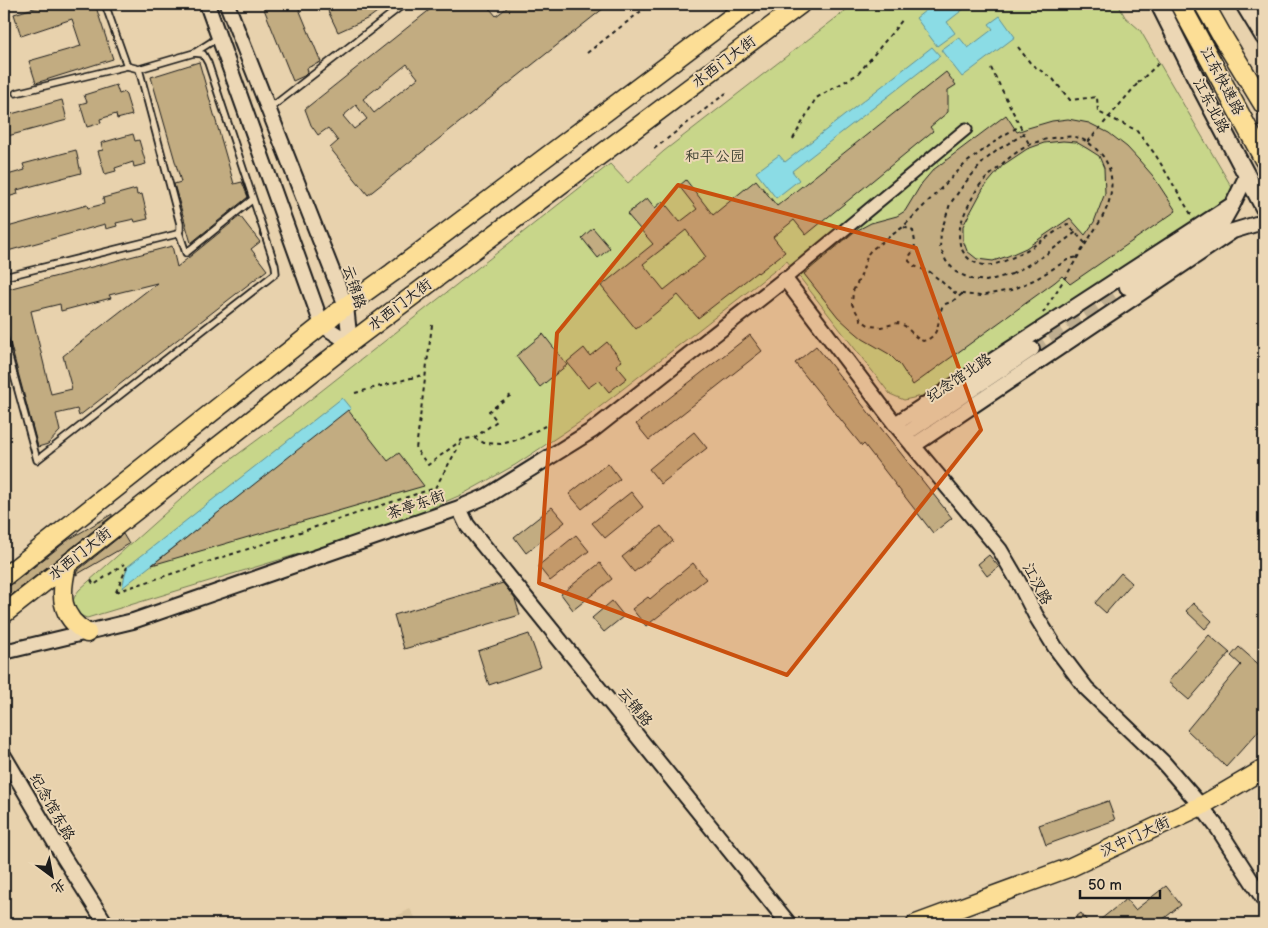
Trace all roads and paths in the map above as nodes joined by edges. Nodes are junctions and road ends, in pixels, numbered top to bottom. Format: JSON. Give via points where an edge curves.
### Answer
{"nodes":[{"id":1,"x":104,"y":4,"type":"edge"},
{"id":2,"x":206,"y":4,"type":"edge"},
{"id":3,"x":227,"y":4,"type":"edge"},
{"id":4,"x":404,"y":4,"type":"edge"},
{"id":5,"x":749,"y":4,"type":"edge"},
{"id":6,"x":802,"y":4,"type":"edge"},
{"id":7,"x":1159,"y":4,"type":"edge"},
{"id":8,"x":1180,"y":4,"type":"edge"},
{"id":9,"x":1204,"y":4,"type":"edge"},
{"id":10,"x":1244,"y":4,"type":"edge"},
{"id":11,"x":649,"y":5,"type":"edge"},
{"id":12,"x":904,"y":18,"type":"dead end"},
{"id":13,"x":219,"y":36,"type":"junction"},
{"id":14,"x":1264,"y":37,"type":"edge"},
{"id":15,"x":1018,"y":47,"type":"dead end"},
{"id":16,"x":194,"y":53,"type":"junction"},
{"id":17,"x":587,"y":53,"type":"dead end"},
{"id":18,"x":1160,"y":61,"type":"dead end"},
{"id":19,"x":128,"y":66,"type":"junction"},
{"id":20,"x":991,"y":68,"type":"dead end"},
{"id":21,"x":139,"y":69,"type":"junction"},
{"id":22,"x":16,"y":93,"type":"dead end"},
{"id":23,"x":726,"y":93,"type":"dead end"},
{"id":24,"x":1264,"y":105,"type":"edge"},
{"id":25,"x":269,"y":109,"type":"junction"},
{"id":26,"x":1020,"y":125,"type":"junction"},
{"id":27,"x":966,"y":129,"type":"dead end"},
{"id":28,"x":1024,"y":134,"type":"junction"},
{"id":29,"x":793,"y":139,"type":"dead end"},
{"id":30,"x":1088,"y":142,"type":"junction"},
{"id":31,"x":1030,"y":144,"type":"junction"},
{"id":32,"x":654,"y":149,"type":"dead end"},
{"id":33,"x":1264,"y":159,"type":"edge"},
{"id":34,"x":1247,"y":175,"type":"junction"},
{"id":35,"x":253,"y":199,"type":"junction"},
{"id":36,"x":1233,"y":204,"type":"junction"},
{"id":37,"x":1264,"y":208,"type":"edge"},
{"id":38,"x":1192,"y":216,"type":"dead end"},
{"id":39,"x":903,"y":227,"type":"junction"},
{"id":40,"x":1220,"y":227,"type":"junction"},
{"id":41,"x":1260,"y":227,"type":"edge"},
{"id":42,"x":1079,"y":230,"type":"dead end"},
{"id":43,"x":179,"y":232,"type":"junction"},
{"id":44,"x":1086,"y":244,"type":"junction"},
{"id":45,"x":1078,"y":257,"type":"junction"},
{"id":46,"x":4,"y":277,"type":"edge"},
{"id":47,"x":785,"y":279,"type":"junction"},
{"id":48,"x":1113,"y":283,"type":"junction"},
{"id":49,"x":1127,"y":287,"type":"tunnel mouth"},
{"id":50,"x":962,"y":294,"type":"junction"},
{"id":51,"x":1086,"y":300,"type":"junction"},
{"id":52,"x":1125,"y":304,"type":"junction"},
{"id":53,"x":346,"y":306,"type":"junction"},
{"id":54,"x":1041,"y":315,"type":"dead end"},
{"id":55,"x":1061,"y":317,"type":"junction"},
{"id":56,"x":1098,"y":322,"type":"junction"},
{"id":57,"x":432,"y":325,"type":"dead end"},
{"id":58,"x":322,"y":326,"type":"junction"},
{"id":59,"x":1075,"y":336,"type":"junction"},
{"id":60,"x":4,"y":338,"type":"edge"},
{"id":61,"x":1032,"y":342,"type":"junction"},
{"id":62,"x":350,"y":343,"type":"junction"},
{"id":63,"x":1049,"y":355,"type":"junction"},
{"id":64,"x":426,"y":374,"type":"junction"},
{"id":65,"x":355,"y":393,"type":"dead end"},
{"id":66,"x":511,"y":395,"type":"dead end"},
{"id":67,"x":545,"y":426,"type":"dead end"},
{"id":68,"x":904,"y":435,"type":"junction"},
{"id":69,"x":474,"y":438,"type":"junction"},
{"id":70,"x":463,"y":439,"type":"junction"},
{"id":71,"x":459,"y":508,"type":"junction"},
{"id":72,"x":124,"y":564,"type":"dead end"},
{"id":73,"x":67,"y":565,"type":"junction"},
{"id":74,"x":127,"y":567,"type":"dead end"},
{"id":75,"x":4,"y":577,"type":"edge"},
{"id":76,"x":91,"y":580,"type":"dead end"},
{"id":77,"x":4,"y":614,"type":"edge"},
{"id":78,"x":87,"y":632,"type":"junction"},
{"id":79,"x":4,"y":652,"type":"edge"},
{"id":80,"x":4,"y":756,"type":"edge"},
{"id":81,"x":1264,"y":768,"type":"edge"},
{"id":82,"x":1201,"y":806,"type":"junction"},
{"id":83,"x":1264,"y":900,"type":"edge"},
{"id":84,"x":106,"y":924,"type":"edge"},
{"id":85,"x":789,"y":924,"type":"edge"},
{"id":86,"x":916,"y":924,"type":"edge"}],
"edges":[{"from":1,"to":19,"type":"lane"},
{"from":2,"to":13,"type":"street"},
{"from":3,"to":25,"type":"street","name":"云锦路"},
{"from":4,"to":25,"type":"lane"},
{"from":5,"to":53,"type":"main road","name":"水西门大街"},
{"from":6,"to":62,"type":"main road","name":"水西门大街"},
{"from":7,"to":34,"type":"main road","name":"江东北路"},
{"from":8,"to":33,"type":"highway","name":"江东快速路"},
{"from":9,"to":24,"type":"highway","name":"江东快速路"},
{"from":10,"to":14,"type":"main road"},
{"from":11,"to":17,"type":"path"},
{"from":12,"to":29,"type":"path","via":[[858,74],[816,98]]},
{"from":13,"to":16,"type":"lane"},
{"from":13,"to":58,"type":"street"},
{"from":15,"to":38,"type":"path","via":[[1032,64],[1053,79],[1070,100],[1097,97],[1098,112],[1136,130],[1155,154]]},
{"from":16,"to":21,"type":"lane"},
{"from":16,"to":35,"type":"lane","via":[[203,54],[208,63]]},
{"from":18,"to":30,"type":"path","bridge":true},
{"from":19,"to":21,"type":"lane"},
{"from":19,"to":22,"type":"lane"},
{"from":20,"to":26,"type":"path"},
{"from":21,"to":43,"type":"lane","via":[[180,224]]},
{"from":23,"to":32,"type":"path"},
{"from":25,"to":53,"type":"street","name":"云锦路"},
{"from":26,"to":28,"type":"path"},
{"from":26,"to":39,"type":"path","via":[[966,163]]},
{"from":27,"to":47,"type":"street"},
{"from":28,"to":31,"type":"path"},
{"from":28,"to":42,"type":"path","bridge":true,"via":[[985,160],[950,204],[941,232],[940,247],[946,261],[956,272],[986,281],[1012,274]]},
{"from":30,"to":31,"type":"path","via":[[1074,136]]},
{"from":30,"to":44,"type":"path","via":[[1108,163],[1111,192],[1105,212]]},
{"from":31,"to":44,"type":"path","via":[[980,185],[966,210],[959,232],[960,247],[975,264],[992,265],[1029,249],[1067,224]]},
{"from":34,"to":36,"type":"street"},
{"from":34,"to":37,"type":"main road","name":"江东北路"},
{"from":35,"to":43,"type":"lane","via":[[186,253]]},
{"from":35,"to":60,"type":"lane","via":[[276,273],[37,460]]},
{"from":36,"to":40,"type":"street"},
{"from":36,"to":48,"type":"street","name":"纪念馆北路"},
{"from":39,"to":50,"type":"path","via":[[913,231],[915,241],[909,261],[930,272],[955,293]]},
{"from":39,"to":50,"type":"path","via":[[868,254],[853,291],[852,304],[861,320],[881,328],[898,323],[924,341],[938,330],[939,312],[943,306]]},
{"from":40,"to":41,"type":"street"},
{"from":40,"to":49,"type":"street"},
{"from":41,"to":52,"type":"street","via":[[1233,231]]},
{"from":43,"to":46,"type":"lane"},
{"from":44,"to":45,"type":"path"},
{"from":45,"to":50,"type":"path","via":[[1011,290],[980,296]]},
{"from":45,"to":54,"type":"path"},
{"from":47,"to":68,"type":"street","name":"江汊路"},
{"from":47,"to":71,"type":"street","name":"茶亭东街","via":[[593,430],[488,496]]},
{"from":48,"to":51,"type":"street","name":"纪念馆北路"},
{"from":48,"to":52,"type":"street","via":[[1109,290],[1112,298]]},
{"from":51,"to":55,"type":"street","name":"纪念馆北路"},
{"from":51,"to":56,"type":"street","via":[[1098,300],[1103,307]]},
{"from":52,"to":56,"type":"street"},
{"from":53,"to":58,"type":"main road","name":"水西门大街"},
{"from":53,"to":62,"type":"street","name":"云锦路"},
{"from":55,"to":59,"type":"street","via":[[1060,331],[1066,336]]},
{"from":55,"to":61,"type":"street","name":"纪念馆北路"},
{"from":56,"to":59,"type":"street"},
{"from":57,"to":64,"type":"path"},
{"from":58,"to":62,"type":"street"},
{"from":58,"to":75,"type":"main road","name":"水西门大街"},
{"from":59,"to":63,"type":"street"},
{"from":61,"to":63,"type":"street","via":[[1040,334],[1045,335],[1051,345]]},
{"from":61,"to":68,"type":"street","name":"纪念馆北路"},
{"from":62,"to":73,"type":"main road","name":"水西门大街"},
{"from":63,"to":68,"type":"street"},
{"from":64,"to":65,"type":"path"},
{"from":64,"to":70,"type":"path","via":[[416,449],[428,465]]},
{"from":66,"to":69,"type":"path","via":[[489,411],[497,421]]},
{"from":67,"to":69,"type":"path","via":[[520,439],[501,444],[484,443]]},
{"from":68,"to":82,"type":"street","name":"江汊路","via":[[1000,550],[1055,647],[1086,688],[1163,762]]},
{"from":69,"to":70,"type":"path"},
{"from":70,"to":74,"type":"path","via":[[435,488],[116,592]]},
{"from":71,"to":78,"type":"street","name":"茶亭东街","via":[[133,621]]},
{"from":71,"to":85,"type":"street","name":"云锦路","via":[[468,525]]},
{"from":72,"to":76,"type":"path","via":[[94,585]]},
{"from":73,"to":77,"type":"main road","name":"水西门大街"},
{"from":73,"to":78,"type":"main road","via":[[64,603],[68,615]]},
{"from":78,"to":79,"type":"street","name":"茶亭东街"},
{"from":80,"to":84,"type":"street","name":"纪念馆东路"},
{"from":81,"to":82,"type":"main road","name":"汉中门大街"},
{"from":82,"to":83,"type":"street","name":"江汊路"},
{"from":82,"to":86,"type":"main road","name":"汉中门大街","via":[[1071,867]]}]}
